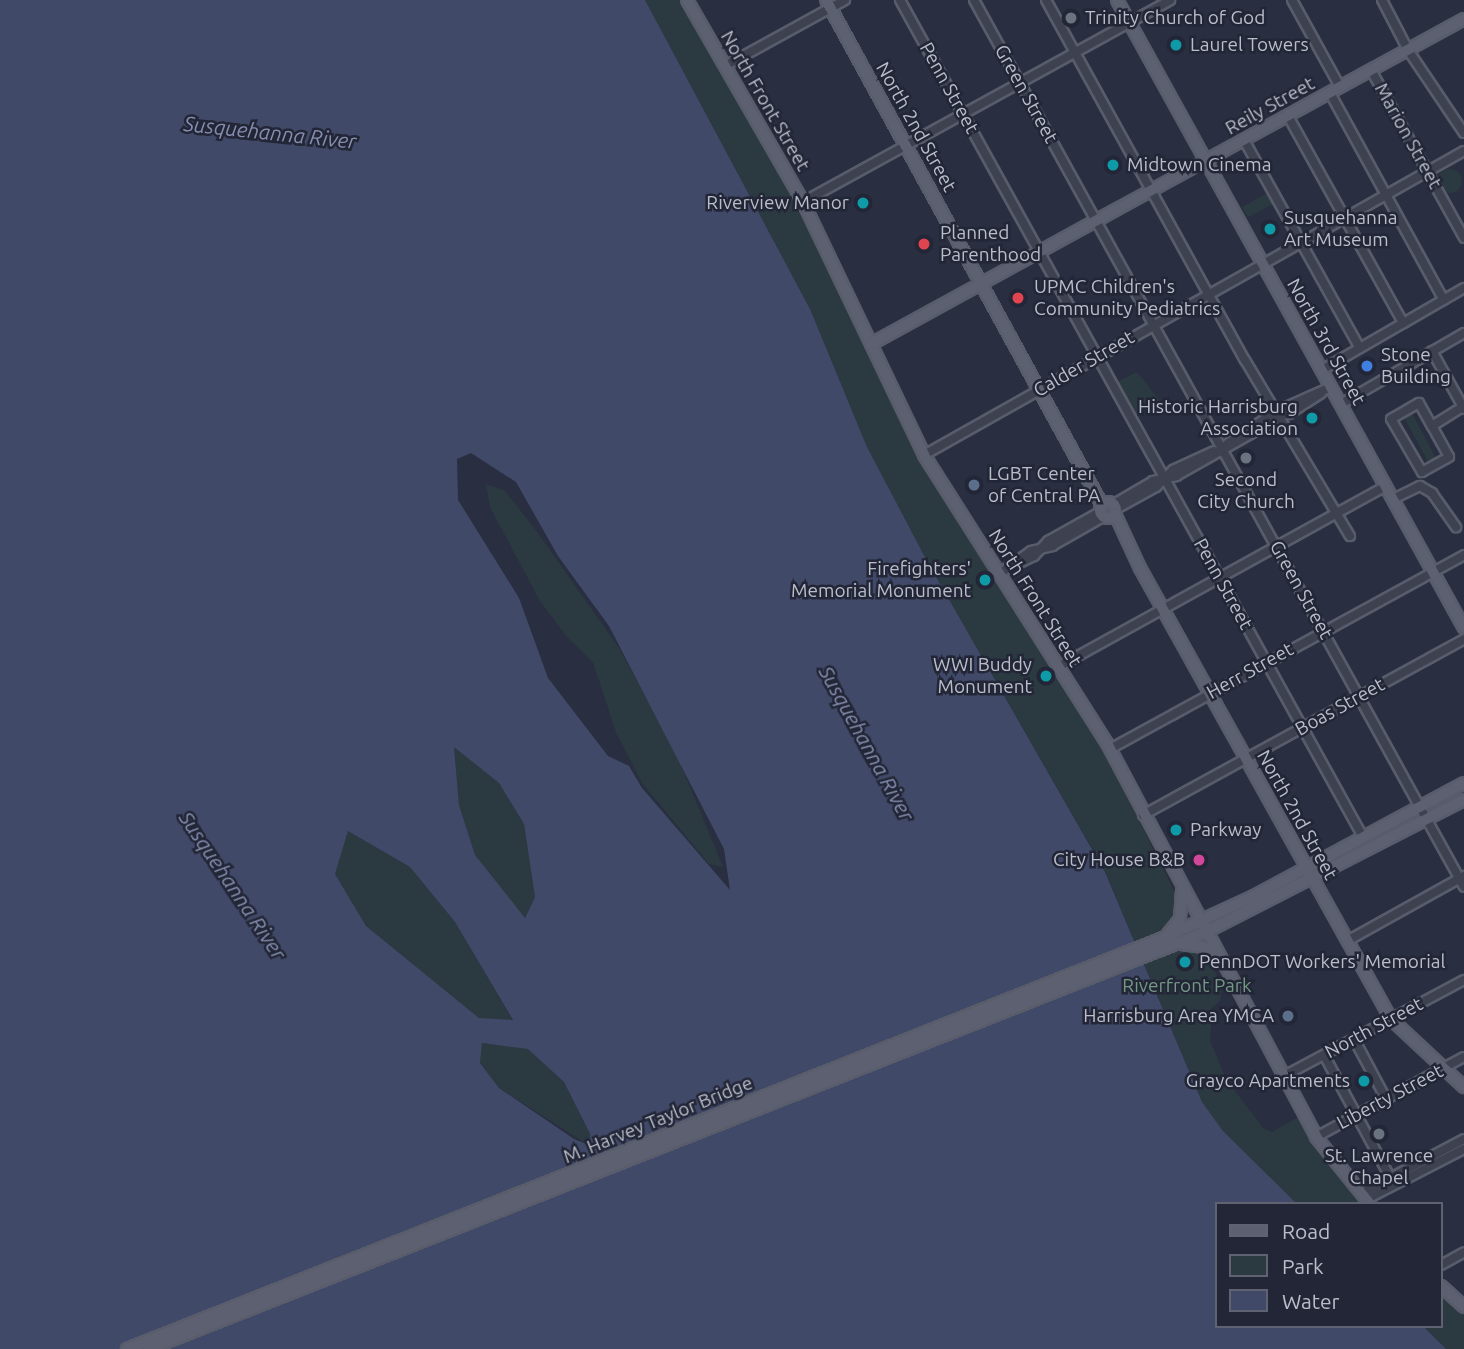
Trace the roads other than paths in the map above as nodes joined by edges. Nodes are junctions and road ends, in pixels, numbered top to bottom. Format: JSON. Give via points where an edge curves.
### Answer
{"nodes":[{"id":1,"x":687,"y":0,"type":"edge"},
{"id":2,"x":845,"y":0,"type":"edge"},
{"id":3,"x":900,"y":0,"type":"edge"},
{"id":4,"x":974,"y":0,"type":"edge"},
{"id":5,"x":1046,"y":0,"type":"edge"},
{"id":6,"x":1117,"y":0,"type":"edge"},
{"id":7,"x":1170,"y":0,"type":"edge"},
{"id":8,"x":1292,"y":0,"type":"edge"},
{"id":9,"x":1382,"y":0,"type":"edge"},
{"id":10,"x":828,"y":4,"type":"edge"},
{"id":11,"x":1464,"y":19,"type":"edge"},
{"id":12,"x":1130,"y":22,"type":"junction"},
{"id":13,"x":1408,"y":50,"type":"junction"},
{"id":14,"x":1075,"y":53,"type":"junction"},
{"id":15,"x":725,"y":66,"type":"junction"},
{"id":16,"x":1371,"y":70,"type":"junction"},
{"id":17,"x":1020,"y":83,"type":"junction"},
{"id":18,"x":1335,"y":90,"type":"junction"},
{"id":19,"x":964,"y":115,"type":"junction"},
{"id":20,"x":1288,"y":116,"type":"junction"},
{"id":21,"x":1464,"y":133,"type":"edge"},
{"id":22,"x":1244,"y":140,"type":"junction"},
{"id":23,"x":907,"y":147,"type":"junction"},
{"id":24,"x":1464,"y":151,"type":"edge"},
{"id":25,"x":1206,"y":161,"type":"junction"},
{"id":26,"x":1427,"y":171,"type":"junction"},
{"id":27,"x":1150,"y":191,"type":"junction"},
{"id":28,"x":1387,"y":194,"type":"junction"},
{"id":29,"x":803,"y":202,"type":"junction"},
{"id":30,"x":1347,"y":217,"type":"junction"},
{"id":31,"x":1096,"y":221,"type":"junction"},
{"id":32,"x":1464,"y":238,"type":"edge"},
{"id":33,"x":1301,"y":243,"type":"junction"},
{"id":34,"x":1039,"y":253,"type":"junction"},
{"id":35,"x":1263,"y":264,"type":"junction"},
{"id":36,"x":983,"y":283,"type":"junction"},
{"id":37,"x":1464,"y":288,"type":"edge"},
{"id":38,"x":1209,"y":295,"type":"junction"},
{"id":39,"x":1444,"y":300,"type":"junction"},
{"id":40,"x":1403,"y":323,"type":"junction"},
{"id":41,"x":1154,"y":325,"type":"junction"},
{"id":42,"x":1464,"y":333,"type":"edge"},
{"id":43,"x":871,"y":344,"type":"junction"},
{"id":44,"x":1360,"y":348,"type":"junction"},
{"id":45,"x":1432,"y":351,"type":"junction"},
{"id":46,"x":1097,"y":357,"type":"junction"},
{"id":47,"x":1322,"y":370,"type":"junction"},
{"id":48,"x":1041,"y":389,"type":"junction"},
{"id":49,"x":1327,"y":389,"type":"junction"},
{"id":50,"x":1341,"y":404,"type":"junction"},
{"id":51,"x":1463,"y":408,"type":"edge"},
{"id":52,"x":1278,"y":416,"type":"junction"},
{"id":53,"x":1432,"y":426,"type":"junction"},
{"id":54,"x":1221,"y":447,"type":"junction"},
{"id":55,"x":924,"y":455,"type":"junction"},
{"id":56,"x":1164,"y":478,"type":"junction"},
{"id":57,"x":1386,"y":486,"type":"junction"},
{"id":58,"x":1393,"y":499,"type":"junction"},
{"id":59,"x":1108,"y":510,"type":"junction"},
{"id":60,"x":1335,"y":514,"type":"junction"},
{"id":61,"x":1455,"y":527,"type":"dead end"},
{"id":62,"x":1350,"y":536,"type":"dead end"},
{"id":63,"x":1276,"y":546,"type":"junction"},
{"id":64,"x":1464,"y":555,"type":"edge"},
{"id":65,"x":1003,"y":570,"type":"junction"},
{"id":66,"x":1433,"y":571,"type":"junction"},
{"id":67,"x":1219,"y":578,"type":"junction"},
{"id":68,"x":1163,"y":609,"type":"junction"},
{"id":69,"x":1464,"y":628,"type":"edge"},
{"id":70,"x":1323,"y":631,"type":"junction"},
{"id":71,"x":1464,"y":639,"type":"edge"},
{"id":72,"x":1266,"y":662,"type":"junction"},
{"id":73,"x":1058,"y":667,"type":"junction"},
{"id":74,"x":1209,"y":693,"type":"junction"},
{"id":75,"x":1359,"y":696,"type":"junction"},
{"id":76,"x":1303,"y":727,"type":"junction"},
{"id":77,"x":1110,"y":749,"type":"junction"},
{"id":78,"x":1246,"y":758,"type":"junction"},
{"id":79,"x":1464,"y":783,"type":"edge"},
{"id":80,"x":1464,"y":800,"type":"edge"},
{"id":81,"x":1420,"y":807,"type":"junction"},
{"id":82,"x":1143,"y":815,"type":"junction"},
{"id":83,"x":1427,"y":820,"type":"junction"},
{"id":84,"x":1363,"y":837,"type":"junction"},
{"id":85,"x":1306,"y":867,"type":"junction"},
{"id":86,"x":1314,"y":880,"type":"junction"},
{"id":87,"x":1463,"y":881,"type":"edge"},
{"id":88,"x":1182,"y":885,"type":"junction"},
{"id":89,"x":1201,"y":921,"type":"junction"},
{"id":90,"x":1206,"y":932,"type":"junction"},
{"id":91,"x":1347,"y":941,"type":"junction"},
{"id":92,"x":1167,"y":942,"type":"junction"},
{"id":93,"x":1151,"y":948,"type":"junction"},
{"id":94,"x":1222,"y":961,"type":"junction"},
{"id":95,"x":1464,"y":981,"type":"edge"},
{"id":96,"x":1391,"y":1020,"type":"junction"},
{"id":97,"x":1354,"y":1039,"type":"junction"},
{"id":98,"x":1324,"y":1055,"type":"junction"},
{"id":99,"x":1464,"y":1057,"type":"edge"},
{"id":100,"x":1444,"y":1068,"type":"junction"},
{"id":101,"x":1284,"y":1076,"type":"junction"},
{"id":102,"x":1464,"y":1087,"type":"edge"},
{"id":103,"x":1386,"y":1099,"type":"junction"},
{"id":104,"x":1357,"y":1115,"type":"junction"},
{"id":105,"x":1316,"y":1137,"type":"junction"},
{"id":106,"x":1464,"y":1139,"type":"edge"},
{"id":107,"x":1464,"y":1149,"type":"edge"},
{"id":108,"x":1391,"y":1179,"type":"junction"},
{"id":109,"x":1366,"y":1199,"type":"edge"},
{"id":110,"x":1464,"y":1252,"type":"edge"},
{"id":111,"x":1443,"y":1264,"type":"edge"},
{"id":112,"x":1443,"y":1288,"type":"edge"},
{"id":113,"x":1464,"y":1307,"type":"edge"},
{"id":114,"x":127,"y":1349,"type":"edge"},
{"id":115,"x":149,"y":1349,"type":"edge"}],
"edges":[{"from":1,"to":15,"type":"main road","name":"North Front Street"},
{"from":2,"to":10,"type":"street"},
{"from":3,"to":19,"type":"street","name":"Penn Street"},
{"from":4,"to":17,"type":"street","name":"Green Street"},
{"from":5,"to":14,"type":"street"},
{"from":6,"to":12,"type":"main road","name":"North 3rd Street"},
{"from":7,"to":12,"type":"street"},
{"from":8,"to":18,"type":"street"},
{"from":9,"to":13,"type":"street"},
{"from":10,"to":15,"type":"street"},
{"from":10,"to":23,"type":"main road","name":"North 2nd Street"},
{"from":11,"to":13,"type":"main road","name":"Reily Street"},
{"from":12,"to":14,"type":"street"},
{"from":12,"to":25,"type":"main road","name":"North 3rd Street"},
{"from":13,"to":16,"type":"main road","name":"Reily Street"},
{"from":13,"to":21,"type":"street"},
{"from":14,"to":17,"type":"street"},
{"from":14,"to":27,"type":"street"},
{"from":15,"to":29,"type":"main road","name":"North Front Street"},
{"from":16,"to":18,"type":"main road","name":"Reily Street"},
{"from":16,"to":26,"type":"street","name":"Marion Street"},
{"from":17,"to":19,"type":"street"},
{"from":17,"to":31,"type":"street","name":"Green Street"},
{"from":18,"to":20,"type":"main road","name":"Reily Street"},
{"from":18,"to":28,"type":"street"},
{"from":19,"to":23,"type":"street"},
{"from":19,"to":34,"type":"street","name":"Penn Street"},
{"from":20,"to":22,"type":"main road","name":"Reily Street"},
{"from":20,"to":30,"type":"street"},
{"from":22,"to":25,"type":"main road","name":"Reily Street"},
{"from":22,"to":33,"type":"street"},
{"from":23,"to":29,"type":"street"},
{"from":23,"to":36,"type":"main road","name":"North 2nd Street"},
{"from":24,"to":26,"type":"street","name":"Calder Street"},
{"from":25,"to":27,"type":"main road","name":"Reily Street"},
{"from":25,"to":35,"type":"main road","name":"North 3rd Street"},
{"from":26,"to":28,"type":"street","name":"Calder Street"},
{"from":26,"to":32,"type":"street","name":"Marion Street"},
{"from":27,"to":31,"type":"main road","name":"Reily Street"},
{"from":27,"to":38,"type":"street"},
{"from":28,"to":30,"type":"street","name":"Calder Street"},
{"from":28,"to":39,"type":"street"},
{"from":29,"to":43,"type":"main road","name":"North Front Street"},
{"from":30,"to":33,"type":"street","name":"Calder Street"},
{"from":30,"to":40,"type":"street"},
{"from":31,"to":34,"type":"main road","name":"Reily Street"},
{"from":31,"to":41,"type":"street","name":"Green Street"},
{"from":33,"to":35,"type":"street","name":"Calder Street"},
{"from":33,"to":44,"type":"street"},
{"from":34,"to":36,"type":"main road","name":"Reily Street"},
{"from":34,"to":46,"type":"street","name":"Penn Street"},
{"from":35,"to":38,"type":"street","name":"Calder Street"},
{"from":35,"to":47,"type":"main road","name":"North 3rd Street"},
{"from":36,"to":43,"type":"main road","name":"Reily Street"},
{"from":36,"to":48,"type":"main road","name":"North 2nd Street"},
{"from":37,"to":39,"type":"street"},
{"from":38,"to":41,"type":"street","name":"Calder Street"},
{"from":38,"to":52,"type":"street"},
{"from":39,"to":40,"type":"street"},
{"from":40,"to":44,"type":"street"},
{"from":41,"to":46,"type":"street","name":"Calder Street"},
{"from":41,"to":54,"type":"street","name":"Green Street"},
{"from":42,"to":45,"type":"street"},
{"from":43,"to":55,"type":"main road","name":"North Front Street"},
{"from":44,"to":47,"type":"street"},
{"from":45,"to":50,"type":"street"},
{"from":45,"to":51,"type":"street"},
{"from":46,"to":48,"type":"street","name":"Calder Street"},
{"from":46,"to":56,"type":"street","name":"Penn Street"},
{"from":47,"to":49,"type":"main road","name":"North 3rd Street"},
{"from":48,"to":55,"type":"street","name":"Calder Street"},
{"from":48,"to":59,"type":"main road","name":"North 2nd Street"},
{"from":49,"to":50,"type":"main road","name":"North 3rd Street"},
{"from":49,"to":52,"type":"street","via":[[1286,407]]},
{"from":50,"to":57,"type":"main road","name":"North 3rd Street"},
{"from":51,"to":53,"type":"street"},
{"from":52,"to":54,"type":"street","via":[[1247,428]]},
{"from":52,"to":60,"type":"street"},
{"from":53,"to":53,"type":"street","via":[[1449,457],[1422,472],[1391,419],[1419,403]]},
{"from":54,"to":56,"type":"street"},
{"from":54,"to":63,"type":"street","name":"Green Street"},
{"from":55,"to":65,"type":"main road","name":"North Front Street"},
{"from":56,"to":59,"type":"street"},
{"from":56,"to":67,"type":"street","name":"Penn Street"},
{"from":57,"to":58,"type":"main road","name":"North 3rd Street"},
{"from":57,"to":60,"type":"street"},
{"from":58,"to":61,"type":"street","via":[[1420,486],[1432,493]]},
{"from":58,"to":66,"type":"main road","name":"North 3rd Street"},
{"from":59,"to":65,"type":"street"},
{"from":59,"to":68,"type":"main road","name":"North 2nd Street"},
{"from":60,"to":62,"type":"street"},
{"from":60,"to":63,"type":"street"},
{"from":63,"to":67,"type":"street"},
{"from":63,"to":70,"type":"street","name":"Green Street"},
{"from":64,"to":66,"type":"street","name":"Herr Street"},
{"from":65,"to":73,"type":"main road","name":"North Front Street"},
{"from":66,"to":69,"type":"main road","name":"North 3rd Street"},
{"from":66,"to":70,"type":"street","name":"Herr Street"},
{"from":67,"to":68,"type":"street"},
{"from":67,"to":72,"type":"street","name":"Penn Street"},
{"from":68,"to":73,"type":"street"},
{"from":68,"to":74,"type":"main road","name":"North 2nd Street"},
{"from":70,"to":72,"type":"street","name":"Herr Street"},
{"from":70,"to":75,"type":"street","name":"Green Street"},
{"from":71,"to":75,"type":"street","name":"Boas Street"},
{"from":72,"to":74,"type":"street","name":"Herr Street"},
{"from":72,"to":76,"type":"street","name":"Penn Street"},
{"from":73,"to":77,"type":"main road","name":"North Front Street"},
{"from":74,"to":77,"type":"street","name":"Herr Street"},
{"from":74,"to":78,"type":"main road","name":"North 2nd Street"},
{"from":75,"to":76,"type":"street","name":"Boas Street"},
{"from":75,"to":81,"type":"street","name":"Green Street"},
{"from":76,"to":78,"type":"street","name":"Boas Street"},
{"from":76,"to":84,"type":"street","name":"Penn Street"},
{"from":77,"to":82,"type":"main road","name":"North Front Street"},
{"from":78,"to":82,"type":"street","name":"Boas Street"},
{"from":78,"to":85,"type":"main road","name":"North 2nd Street"},
{"from":79,"to":81,"type":"main road","name":"M. Harvey Taylor Bridge"},
{"from":80,"to":83,"type":"main road","name":"M. Harvey Taylor Bridge"},
{"from":81,"to":83,"type":"street","name":"Green Street"},
{"from":81,"to":84,"type":"main road","name":"M. Harvey Taylor Bridge"},
{"from":82,"to":88,"type":"main road","name":"North Front Street"},
{"from":83,"to":86,"type":"main road","name":"M. Harvey Taylor Bridge"},
{"from":83,"to":87,"type":"street","name":"Green Street"},
{"from":84,"to":85,"type":"main road","name":"M. Harvey Taylor Bridge"},
{"from":85,"to":86,"type":"main road","name":"North 2nd Street"},
{"from":85,"to":89,"type":"main road","name":"M. Harvey Taylor Bridge"},
{"from":86,"to":90,"type":"main road","name":"M. Harvey Taylor Bridge"},
{"from":86,"to":91,"type":"main road","name":"North 2nd Street"},
{"from":87,"to":91,"type":"street"},
{"from":88,"to":89,"type":"main road","name":"North Front Street"},
{"from":88,"to":92,"type":"main road","via":[[1180,919]]},
{"from":89,"to":90,"type":"main road","name":"North Front Street"},
{"from":89,"to":92,"type":"main road","name":"M. Harvey Taylor Bridge"},
{"from":90,"to":92,"type":"main road","name":"M. Harvey Taylor Bridge"},
{"from":90,"to":94,"type":"main road","name":"North Front Street"},
{"from":91,"to":96,"type":"main road","name":"North 2nd Street"},
{"from":92,"to":93,"type":"main road","name":"M. Harvey Taylor Bridge"},
{"from":92,"to":94,"type":"main road","via":[[1198,946]]},
{"from":93,"to":114,"type":"main road","name":"M. Harvey Taylor Bridge"},
{"from":93,"to":115,"type":"main road","name":"M. Harvey Taylor Bridge"},
{"from":94,"to":101,"type":"main road","name":"North Front Street"},
{"from":95,"to":96,"type":"street","name":"North Street"},
{"from":96,"to":97,"type":"street","name":"North Street"},
{"from":96,"to":100,"type":"main road","name":"North 2nd Street"},
{"from":97,"to":98,"type":"street","name":"North Street"},
{"from":97,"to":103,"type":"street"},
{"from":98,"to":101,"type":"street","name":"North Street"},
{"from":98,"to":104,"type":"street"},
{"from":99,"to":100,"type":"street","name":"Liberty Street"},
{"from":100,"to":102,"type":"main road","name":"North 2nd Street"},
{"from":100,"to":103,"type":"street","name":"Liberty Street"},
{"from":101,"to":105,"type":"main road","name":"North Front Street"},
{"from":103,"to":104,"type":"street","name":"Liberty Street"},
{"from":104,"to":105,"type":"street","name":"Liberty Street"},
{"from":104,"to":108,"type":"street"},
{"from":105,"to":109,"type":"main road","name":"North Front Street"},
{"from":106,"to":108,"type":"street"},
{"from":107,"to":109,"type":"street"},
{"from":108,"to":109,"type":"street"},
{"from":110,"to":111,"type":"street"},
{"from":112,"to":113,"type":"main road"}]}
